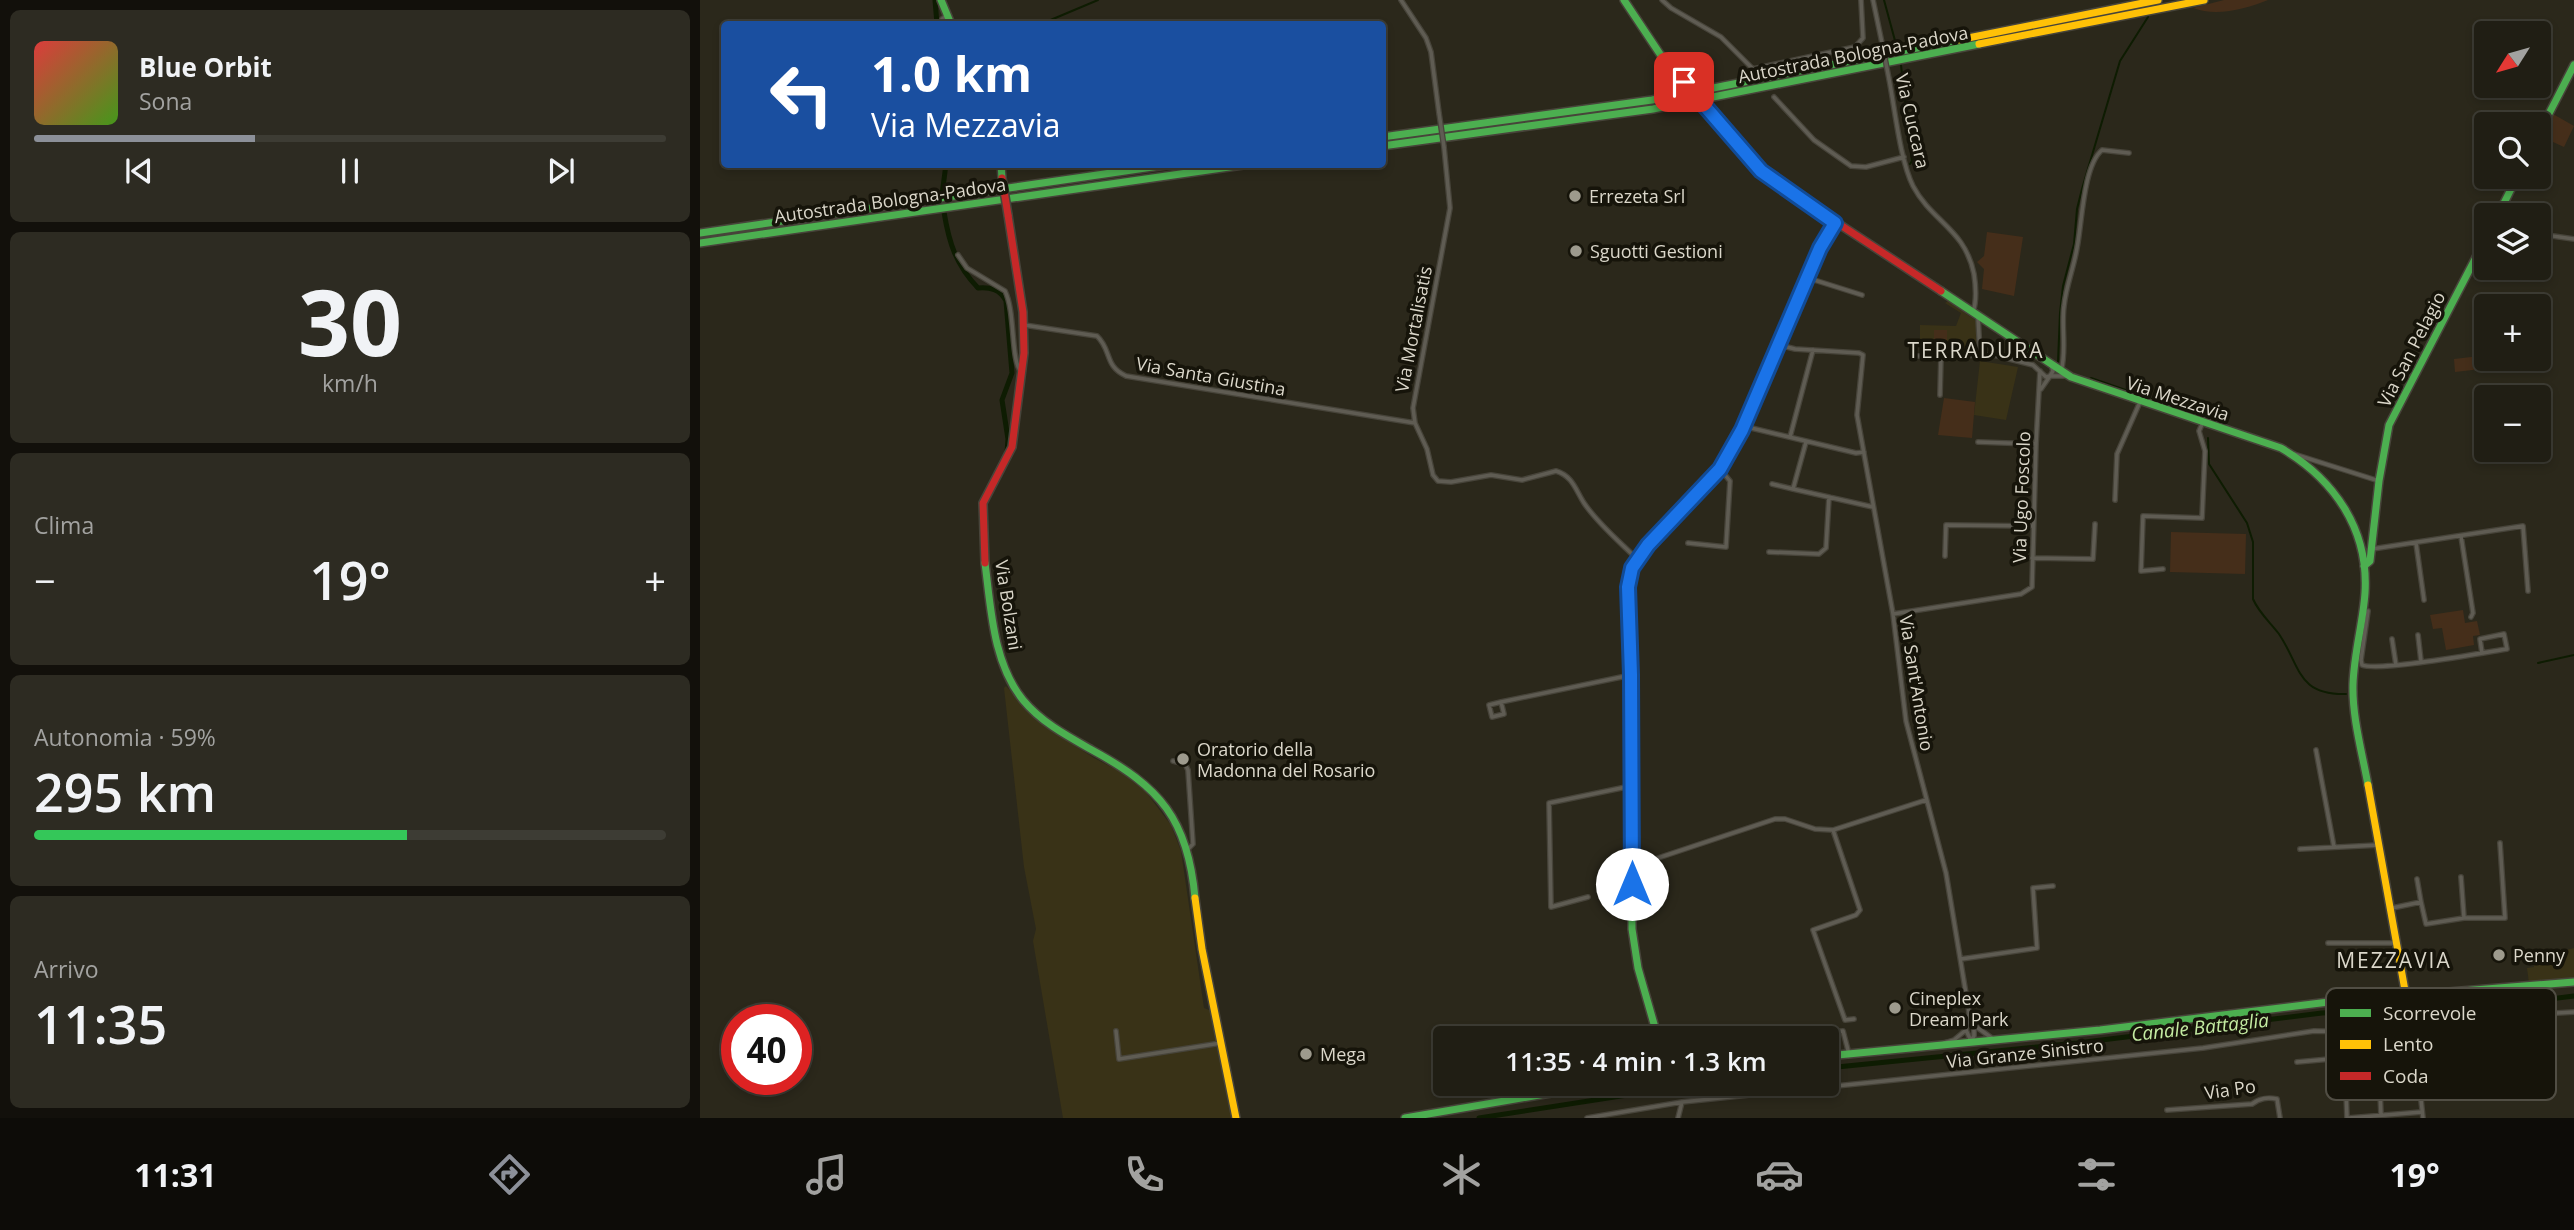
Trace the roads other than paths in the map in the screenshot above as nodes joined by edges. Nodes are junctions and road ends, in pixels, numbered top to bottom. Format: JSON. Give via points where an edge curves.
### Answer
{"nodes":[{"id":1,"x":941,"y":0,"type":"edge"},
{"id":2,"x":1401,"y":0,"type":"edge"},
{"id":3,"x":1623,"y":0,"type":"edge"},
{"id":4,"x":1662,"y":0,"type":"edge"},
{"id":5,"x":1861,"y":0,"type":"edge"},
{"id":6,"x":1873,"y":0,"type":"edge"},
{"id":7,"x":2158,"y":0,"type":"edge"},
{"id":8,"x":2204,"y":0,"type":"edge"},
{"id":9,"x":947,"y":15,"type":"junction"},
{"id":10,"x":942,"y":21,"type":"edge"},
{"id":11,"x":950,"y":21,"type":"edge"},
{"id":12,"x":2574,"y":65,"type":"edge"},
{"id":13,"x":1774,"y":97,"type":"dead end"},
{"id":14,"x":2550,"y":112,"type":"edge"},
{"id":15,"x":1386,"y":136,"type":"edge"},
{"id":16,"x":1386,"y":145,"type":"edge"},
{"id":17,"x":2129,"y":153,"type":"dead end"},
{"id":18,"x":1904,"y":157,"type":"junction"},
{"id":19,"x":1001,"y":168,"type":"edge"},
{"id":20,"x":1146,"y":168,"type":"edge"},
{"id":21,"x":1222,"y":168,"type":"edge"},
{"id":22,"x":1835,"y":223,"type":"junction"},
{"id":23,"x":700,"y":233,"type":"edge"},
{"id":24,"x":2551,"y":236,"type":"edge"},
{"id":25,"x":2574,"y":239,"type":"edge"},
{"id":26,"x":700,"y":244,"type":"edge"},
{"id":27,"x":958,"y":255,"type":"dead end"},
{"id":28,"x":2474,"y":261,"type":"edge"},
{"id":29,"x":1808,"y":278,"type":"junction"},
{"id":30,"x":1862,"y":295,"type":"dead end"},
{"id":31,"x":1976,"y":315,"type":"junction"},
{"id":32,"x":1024,"y":325,"type":"junction"},
{"id":33,"x":1779,"y":345,"type":"junction"},
{"id":34,"x":1813,"y":350,"type":"junction"},
{"id":35,"x":1980,"y":354,"type":"junction"},
{"id":36,"x":1917,"y":356,"type":"dead end"},
{"id":37,"x":1941,"y":356,"type":"junction"},
{"id":38,"x":2050,"y":363,"type":"junction"},
{"id":39,"x":2040,"y":371,"type":"junction"},
{"id":40,"x":2061,"y":371,"type":"junction"},
{"id":41,"x":1021,"y":373,"type":"junction"},
{"id":42,"x":2050,"y":376,"type":"junction"},
{"id":43,"x":2071,"y":377,"type":"junction"},
{"id":44,"x":2040,"y":391,"type":"junction"},
{"id":45,"x":1940,"y":395,"type":"dead end"},
{"id":46,"x":2140,"y":402,"type":"junction"},
{"id":47,"x":2203,"y":422,"type":"junction"},
{"id":48,"x":1415,"y":423,"type":"junction"},
{"id":49,"x":1744,"y":426,"type":"junction"},
{"id":50,"x":1790,"y":437,"type":"junction"},
{"id":51,"x":1806,"y":442,"type":"junction"},
{"id":52,"x":1978,"y":442,"type":"dead end"},
{"id":53,"x":2036,"y":444,"type":"junction"},
{"id":54,"x":1864,"y":452,"type":"junction"},
{"id":55,"x":2294,"y":454,"type":"junction"},
{"id":56,"x":1720,"y":469,"type":"junction"},
{"id":57,"x":2379,"y":481,"type":"junction"},
{"id":58,"x":1772,"y":484,"type":"dead end"},
{"id":59,"x":1793,"y":489,"type":"junction"},
{"id":60,"x":1829,"y":498,"type":"junction"},
{"id":61,"x":2115,"y":500,"type":"dead end"},
{"id":62,"x":1874,"y":507,"type":"junction"},
{"id":63,"x":2095,"y":524,"type":"dead end"},
{"id":64,"x":2033,"y":526,"type":"junction"},
{"id":65,"x":2461,"y":536,"type":"junction"},
{"id":66,"x":1688,"y":543,"type":"dead end"},
{"id":67,"x":2416,"y":543,"type":"junction"},
{"id":68,"x":2372,"y":549,"type":"junction"},
{"id":69,"x":1769,"y":552,"type":"dead end"},
{"id":70,"x":1639,"y":556,"type":"junction"},
{"id":71,"x":1945,"y":556,"type":"dead end"},
{"id":72,"x":2032,"y":558,"type":"junction"},
{"id":73,"x":2364,"y":566,"type":"junction"},
{"id":74,"x":2162,"y":569,"type":"dead end"},
{"id":75,"x":2528,"y":591,"type":"dead end"},
{"id":76,"x":2424,"y":600,"type":"dead end"},
{"id":77,"x":2368,"y":611,"type":"dead end"},
{"id":78,"x":1893,"y":614,"type":"junction"},
{"id":79,"x":2470,"y":617,"type":"dead end"},
{"id":80,"x":2363,"y":628,"type":"junction"},
{"id":81,"x":2418,"y":635,"type":"dead end"},
{"id":82,"x":2392,"y":639,"type":"dead end"},
{"id":83,"x":2482,"y":653,"type":"junction"},
{"id":84,"x":2421,"y":661,"type":"junction"},
{"id":85,"x":2396,"y":665,"type":"junction"},
{"id":86,"x":1631,"y":675,"type":"junction"},
{"id":87,"x":1501,"y":702,"type":"junction"},
{"id":88,"x":2316,"y":750,"type":"dead end"},
{"id":89,"x":1173,"y":761,"type":"dead end"},
{"id":90,"x":1631,"y":786,"type":"junction"},
{"id":91,"x":1926,"y":800,"type":"junction"},
{"id":92,"x":1833,"y":830,"type":"junction"},
{"id":93,"x":2500,"y":843,"type":"dead end"},
{"id":94,"x":2379,"y":845,"type":"junction"},
{"id":95,"x":2334,"y":847,"type":"junction"},
{"id":96,"x":1188,"y":849,"type":"junction"},
{"id":97,"x":2300,"y":849,"type":"dead end"},
{"id":98,"x":1632,"y":861,"type":"junction"},
{"id":99,"x":2461,"y":877,"type":"dead end"},
{"id":100,"x":2417,"y":879,"type":"dead end"},
{"id":101,"x":2053,"y":886,"type":"dead end"},
{"id":102,"x":1588,"y":897,"type":"dead end"},
{"id":103,"x":2421,"y":902,"type":"junction"},
{"id":104,"x":2392,"y":908,"type":"junction"},
{"id":105,"x":2464,"y":918,"type":"junction"},
{"id":106,"x":2328,"y":943,"type":"dead end"},
{"id":107,"x":2398,"y":943,"type":"junction"},
{"id":108,"x":1961,"y":958,"type":"junction"},
{"id":109,"x":2574,"y":982,"type":"edge"},
{"id":110,"x":2405,"y":988,"type":"edge"},
{"id":111,"x":2502,"y":988,"type":"edge"},
{"id":112,"x":2326,"y":1002,"type":"edge"},
{"id":113,"x":1969,"y":1012,"type":"junction"},
{"id":114,"x":2574,"y":1012,"type":"edge"},
{"id":115,"x":2556,"y":1013,"type":"edge"},
{"id":116,"x":1854,"y":1019,"type":"dead end"},
{"id":117,"x":1655,"y":1026,"type":"edge"},
{"id":118,"x":1974,"y":1026,"type":"junction"},
{"id":119,"x":1966,"y":1030,"type":"junction"},
{"id":120,"x":1115,"y":1031,"type":"dead end"},
{"id":121,"x":1839,"y":1031,"type":"edge"},
{"id":122,"x":2326,"y":1031,"type":"edge"},
{"id":123,"x":1993,"y":1039,"type":"junction"},
{"id":124,"x":1971,"y":1041,"type":"junction"},
{"id":125,"x":1221,"y":1043,"type":"junction"},
{"id":126,"x":1940,"y":1045,"type":"junction"},
{"id":127,"x":1849,"y":1054,"type":"junction"},
{"id":128,"x":1839,"y":1055,"type":"edge"},
{"id":129,"x":2326,"y":1059,"type":"edge"},
{"id":130,"x":2297,"y":1062,"type":"dead end"},
{"id":131,"x":1533,"y":1096,"type":"edge"},
{"id":132,"x":2347,"y":1100,"type":"edge"},
{"id":133,"x":2381,"y":1100,"type":"edge"},
{"id":134,"x":1682,"y":1102,"type":"junction"},
{"id":135,"x":2167,"y":1110,"type":"dead end"},
{"id":136,"x":2381,"y":1115,"type":"junction"},
{"id":137,"x":2423,"y":1115,"type":"edge"},
{"id":138,"x":1237,"y":1118,"type":"edge"},
{"id":139,"x":1405,"y":1118,"type":"edge"},
{"id":140,"x":1587,"y":1118,"type":"edge"},
{"id":141,"x":1678,"y":1118,"type":"edge"},
{"id":142,"x":2280,"y":1118,"type":"edge"},
{"id":143,"x":2348,"y":1118,"type":"edge"}],
"edges":[{"from":1,"to":9,"type":"main road"},
{"from":2,"to":48,"type":"street","name":"Via Mortalisatis","bridge":true,"via":[[1431,52],[1450,208],[1414,396]]},
{"from":3,"to":22,"type":"main road","name":"Via Mezzavia","bridge":true,"via":[[1660,54],[1761,171]]},
{"from":4,"to":5,"type":"street","via":[[1721,37],[1753,69],[1855,47],[1863,38]]},
{"from":6,"to":18,"type":"street","name":"Via Cuccara","bridge":true},
{"from":7,"to":15,"type":"main road","name":"Autostrada Bologna-Padova","via":[[1652,100]]},
{"from":8,"to":16,"type":"main road","name":"Autostrada Bologna-Padova","via":[[1653,109]]},
{"from":9,"to":10,"type":"street"},
{"from":9,"to":11,"type":"main road"},
{"from":12,"to":14,"type":"main road"},
{"from":13,"to":18,"type":"street","via":[[1814,140],[1852,166]]},
{"from":17,"to":40,"type":"street","via":[[2102,150],[2093,166],[2064,306]]},
{"from":18,"to":31,"type":"street","name":"Via Cuccara","via":[[1913,186],[1966,249],[1976,287]]},
{"from":19,"to":32,"type":"main road","name":"Via Bolzani","bridge":true},
{"from":20,"to":23,"type":"main road","name":"Autostrada Bologna-Padova"},
{"from":21,"to":26,"type":"main road","name":"Autostrada Bologna-Padova"},
{"from":22,"to":29,"type":"main road"},
{"from":22,"to":31,"type":"main road","name":"Via Mezzavia"},
{"from":24,"to":25,"type":"street"},
{"from":27,"to":41,"type":"street","name":"Via Bolzani","via":[[967,268],[1005,291],[1013,315],[1016,367]]},
{"from":28,"to":57,"type":"main road","name":"Via San Pelagio","via":[[2396,411]]},
{"from":29,"to":30,"type":"street"},
{"from":29,"to":33,"type":"main road"},
{"from":31,"to":35,"type":"street","name":"Via Cuccara"},
{"from":31,"to":38,"type":"main road","name":"Via Mezzavia"},
{"from":32,"to":41,"type":"main road","name":"Via Bolzani"},
{"from":32,"to":48,"type":"street","name":"Via Santa Giustina","via":[[1097,336],[1112,366],[1126,376]]},
{"from":33,"to":34,"type":"street"},
{"from":33,"to":49,"type":"main road"},
{"from":34,"to":50,"type":"street"},
{"from":34,"to":54,"type":"street","name":"Via Sant'Antonio","via":[[1863,355],[1857,415]]},
{"from":35,"to":37,"type":"street"},
{"from":35,"to":39,"type":"street","via":[[2021,361]]},
{"from":36,"to":37,"type":"street"},
{"from":37,"to":45,"type":"street"},
{"from":38,"to":40,"type":"main road","name":"Via Mezzavia"},
{"from":38,"to":42,"type":"street"},
{"from":39,"to":42,"type":"street"},
{"from":39,"to":44,"type":"street","name":"Via Ugo Foscolo"},
{"from":40,"to":43,"type":"main road","name":"Via Mezzavia"},
{"from":41,"to":96,"type":"main road","name":"Via Bolzani","via":[[1012,449],[981,515],[1002,661],[1018,694],[1050,727],[1126,769],[1155,794],[1175,820]]},
{"from":42,"to":43,"type":"street"},
{"from":42,"to":44,"type":"street"},
{"from":43,"to":46,"type":"main road","name":"Via Mezzavia"},
{"from":44,"to":53,"type":"street","name":"Via Ugo Foscolo"},
{"from":46,"to":47,"type":"main road","name":"Via Mezzavia"},
{"from":46,"to":61,"type":"street","via":[[2118,454]]},
{"from":47,"to":55,"type":"main road","name":"Via Mezzavia"},
{"from":47,"to":74,"type":"street","via":[[2199,432],[2205,451],[2202,518],[2143,516],[2141,571]]},
{"from":48,"to":70,"type":"street","name":"Via Mortalisatis","via":[[1438,481],[1491,475],[1522,480],[1562,473],[1591,513]]},
{"from":49,"to":50,"type":"street"},
{"from":49,"to":56,"type":"main road"},
{"from":50,"to":51,"type":"street"},
{"from":51,"to":54,"type":"street"},
{"from":51,"to":59,"type":"street"},
{"from":52,"to":53,"type":"street"},
{"from":53,"to":64,"type":"street","name":"Via Ugo Foscolo"},
{"from":54,"to":62,"type":"street","name":"Via Sant'Antonio"},
{"from":55,"to":57,"type":"street"},
{"from":55,"to":73,"type":"main road","name":"Via Mezzavia","via":[[2317,472],[2342,502],[2358,535]]},
{"from":56,"to":66,"type":"street","via":[[1730,486],[1726,547]]},
{"from":56,"to":70,"type":"main road"},
{"from":57,"to":68,"type":"main road","name":"Via San Pelagio"},
{"from":58,"to":59,"type":"street"},
{"from":59,"to":60,"type":"street"},
{"from":60,"to":62,"type":"street"},
{"from":60,"to":69,"type":"street","via":[[1826,548],[1819,554]]},
{"from":62,"to":78,"type":"street","name":"Via Sant'Antonio"},
{"from":63,"to":72,"type":"street","via":[[2093,559]]},
{"from":64,"to":71,"type":"street","via":[[1946,525]]},
{"from":64,"to":72,"type":"street","name":"Via Ugo Foscolo"},
{"from":65,"to":67,"type":"street"},
{"from":65,"to":75,"type":"street","via":[[2523,526]]},
{"from":65,"to":79,"type":"street"},
{"from":67,"to":68,"type":"street"},
{"from":67,"to":76,"type":"street"},
{"from":68,"to":73,"type":"main road","name":"Via San Pelagio"},
{"from":70,"to":86,"type":"main road","via":[[1628,587]]},
{"from":72,"to":78,"type":"street","name":"Via Ugo Foscolo","via":[[2032,587],[2027,592]]},
{"from":73,"to":80,"type":"main road","name":"Via Mezzavia"},
{"from":77,"to":80,"type":"street"},
{"from":78,"to":91,"type":"street","name":"Via Sant'Antonio","via":[[1906,721]]},
{"from":80,"to":85,"type":"street","via":[[2362,665]]},
{"from":80,"to":94,"type":"main road","name":"Via Mezzavia","via":[[2354,667],[2353,701]]},
{"from":81,"to":84,"type":"street"},
{"from":82,"to":85,"type":"street"},
{"from":83,"to":83,"type":"street","via":[[2480,639],[2504,634],[2507,649]]},
{"from":83,"to":84,"type":"street"},
{"from":84,"to":85,"type":"street"},
{"from":86,"to":87,"type":"street"},
{"from":86,"to":90,"type":"main road"},
{"from":87,"to":87,"type":"street","via":[[1489,705],[1492,717],[1504,714]]},
{"from":88,"to":95,"type":"street"},
{"from":89,"to":96,"type":"street","name":"Via Bolzani","via":[[1185,764],[1188,770],[1193,844]]},
{"from":90,"to":98,"type":"main road"},
{"from":90,"to":102,"type":"street","via":[[1549,803],[1551,907]]},
{"from":91,"to":92,"type":"street"},
{"from":91,"to":108,"type":"street","name":"Via Sant'Antonio","via":[[1946,873]]},
{"from":92,"to":98,"type":"street","via":[[1775,819],[1646,862]]},
{"from":92,"to":116,"type":"street","via":[[1860,910],[1813,930],[1845,1020]]},
{"from":93,"to":105,"type":"street","via":[[2505,918]]},
{"from":94,"to":95,"type":"street"},
{"from":94,"to":104,"type":"main road","name":"Via Mezzavia"},
{"from":95,"to":97,"type":"street"},
{"from":96,"to":125,"type":"main road","name":"Via Bolzani","via":[[1200,950]]},
{"from":98,"to":117,"type":"main road","via":[[1634,949]]},
{"from":99,"to":105,"type":"street"},
{"from":100,"to":103,"type":"street"},
{"from":101,"to":108,"type":"street","via":[[2033,888],[2036,948]]},
{"from":103,"to":104,"type":"street"},
{"from":103,"to":105,"type":"street","via":[[2426,924]]},
{"from":104,"to":107,"type":"main road","name":"Via Mezzavia"},
{"from":106,"to":107,"type":"street"},
{"from":107,"to":110,"type":"main road","name":"Via Mezzavia"},
{"from":108,"to":113,"type":"street","name":"Via Sant'Antonio"},
{"from":109,"to":111,"type":"main road"},
{"from":112,"to":123,"type":"main road"},
{"from":113,"to":118,"type":"street","name":"Via Sant'Antonio"},
{"from":113,"to":119,"type":"street","name":"Via Sant'Antonio"},
{"from":114,"to":115,"type":"street","name":"Via Granze Sinistro"},
{"from":118,"to":123,"type":"street"},
{"from":118,"to":124,"type":"street"},
{"from":119,"to":124,"type":"street"},
{"from":119,"to":126,"type":"street"},
{"from":120,"to":125,"type":"street","via":[[1119,1059]]},
{"from":121,"to":127,"type":"street","via":[[1843,1031]]},
{"from":122,"to":134,"type":"street","name":"Via Granze Sinistro"},
{"from":123,"to":124,"type":"main road"},
{"from":124,"to":126,"type":"main road"},
{"from":125,"to":138,"type":"main road","name":"Via Bolzani"},
{"from":126,"to":127,"type":"main road"},
{"from":127,"to":128,"type":"main road"},
{"from":129,"to":130,"type":"street"},
{"from":131,"to":139,"type":"main road"},
{"from":132,"to":143,"type":"street"},
{"from":133,"to":136,"type":"street"},
{"from":134,"to":140,"type":"street","name":"Via Granze Sinistro"},
{"from":134,"to":141,"type":"street"},
{"from":135,"to":142,"type":"street","name":"Via Po","via":[[2252,1104],[2272,1098],[2277,1100]]},
{"from":136,"to":137,"type":"street"},
{"from":136,"to":143,"type":"street"}]}
